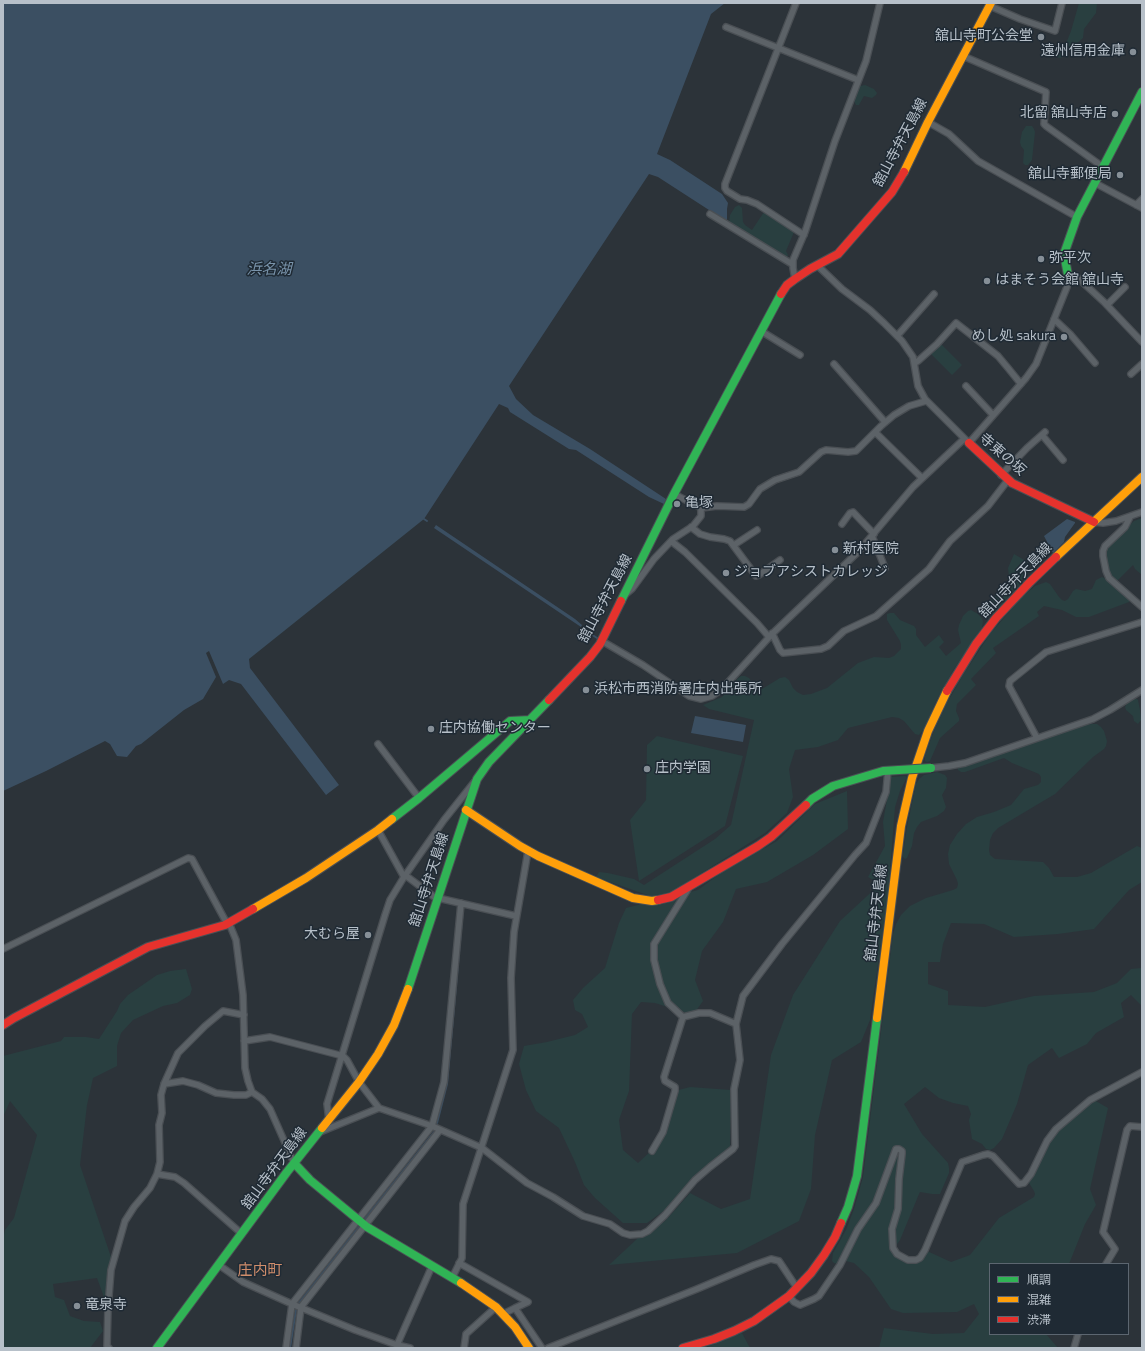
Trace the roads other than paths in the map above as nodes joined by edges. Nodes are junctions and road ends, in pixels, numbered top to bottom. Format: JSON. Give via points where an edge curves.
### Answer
{"nodes":[{"id":1,"x":796,"y":3,"type":"edge"},
{"id":2,"x":880,"y":3,"type":"edge"},
{"id":3,"x":1062,"y":3,"type":"edge"},
{"id":4,"x":990,"y":4,"type":"edge"},
{"id":5,"x":726,"y":27,"type":"dead end"},
{"id":6,"x":778,"y":48,"type":"junction"},
{"id":7,"x":963,"y":56,"type":"junction"},
{"id":8,"x":858,"y":80,"type":"junction"},
{"id":9,"x":1142,"y":92,"type":"edge"},
{"id":10,"x":928,"y":122,"type":"junction"},
{"id":11,"x":1103,"y":166,"type":"junction"},
{"id":12,"x":1095,"y":183,"type":"junction"},
{"id":13,"x":1142,"y":199,"type":"edge"},
{"id":14,"x":1136,"y":205,"type":"junction"},
{"id":15,"x":1142,"y":208,"type":"edge"},
{"id":16,"x":710,"y":214,"type":"dead end"},
{"id":17,"x":1077,"y":217,"type":"junction"},
{"id":18,"x":804,"y":235,"type":"junction"},
{"id":19,"x":792,"y":264,"type":"junction"},
{"id":20,"x":817,"y":265,"type":"junction"},
{"id":21,"x":1068,"y":275,"type":"junction"},
{"id":22,"x":795,"y":279,"type":"junction"},
{"id":23,"x":1125,"y":287,"type":"dead end"},
{"id":24,"x":934,"y":294,"type":"dead end"},
{"id":25,"x":1107,"y":305,"type":"junction"},
{"id":26,"x":1054,"y":319,"type":"junction"},
{"id":27,"x":761,"y":331,"type":"junction"},
{"id":28,"x":897,"y":336,"type":"junction"},
{"id":29,"x":1142,"y":342,"type":"edge"},
{"id":30,"x":800,"y":355,"type":"dead end"},
{"id":31,"x":915,"y":363,"type":"junction"},
{"id":32,"x":1095,"y":363,"type":"dead end"},
{"id":33,"x":834,"y":364,"type":"dead end"},
{"id":34,"x":1142,"y":364,"type":"edge"},
{"id":35,"x":1131,"y":374,"type":"dead end"},
{"id":36,"x":1021,"y":384,"type":"junction"},
{"id":37,"x":966,"y":386,"type":"dead end"},
{"id":38,"x":926,"y":401,"type":"junction"},
{"id":39,"x":993,"y":415,"type":"junction"},
{"id":40,"x":885,"y":422,"type":"junction"},
{"id":41,"x":875,"y":432,"type":"junction"},
{"id":42,"x":966,"y":441,"type":"junction"},
{"id":43,"x":1063,"y":460,"type":"dead end"},
{"id":44,"x":1001,"y":475,"type":"junction"},
{"id":45,"x":1142,"y":477,"type":"edge"},
{"id":46,"x":922,"y":478,"type":"junction"},
{"id":47,"x":1008,"y":480,"type":"junction"},
{"id":48,"x":674,"y":494,"type":"junction"},
{"id":49,"x":701,"y":508,"type":"junction"},
{"id":50,"x":1142,"y":512,"type":"edge"},
{"id":51,"x":1130,"y":517,"type":"junction"},
{"id":52,"x":1094,"y":522,"type":"junction"},
{"id":53,"x":842,"y":524,"type":"dead end"},
{"id":54,"x":691,"y":528,"type":"junction"},
{"id":55,"x":757,"y":530,"type":"dead end"},
{"id":56,"x":873,"y":535,"type":"junction"},
{"id":57,"x":671,"y":541,"type":"junction"},
{"id":58,"x":734,"y":545,"type":"junction"},
{"id":59,"x":780,"y":560,"type":"dead end"},
{"id":60,"x":644,"y":565,"type":"junction"},
{"id":61,"x":885,"y":568,"type":"dead end"},
{"id":62,"x":1142,"y":607,"type":"edge"},
{"id":63,"x":1142,"y":622,"type":"edge"},
{"id":64,"x":770,"y":635,"type":"junction"},
{"id":65,"x":602,"y":641,"type":"junction"},
{"id":66,"x":1142,"y":690,"type":"edge"},
{"id":67,"x":530,"y":720,"type":"junction"},
{"id":68,"x":1037,"y":738,"type":"junction"},
{"id":69,"x":378,"y":744,"type":"dead end"},
{"id":70,"x":932,"y":768,"type":"joint"},
{"id":71,"x":888,"y":770,"type":"junction"},
{"id":72,"x":477,"y":779,"type":"junction"},
{"id":73,"x":419,"y":798,"type":"junction"},
{"id":74,"x":466,"y":810,"type":"junction"},
{"id":75,"x":378,"y":830,"type":"junction"},
{"id":76,"x":528,"y":851,"type":"junction"},
{"id":77,"x":404,"y":876,"type":"junction"},
{"id":78,"x":691,"y":885,"type":"junction"},
{"id":79,"x":438,"y":898,"type":"junction"},
{"id":80,"x":461,"y":903,"type":"junction"},
{"id":81,"x":516,"y":916,"type":"junction"},
{"id":82,"x":229,"y":923,"type":"junction"},
{"id":83,"x":3,"y":949,"type":"edge"},
{"id":84,"x":244,"y":1015,"type":"junction"},
{"id":85,"x":684,"y":1016,"type":"junction"},
{"id":86,"x":736,"y":1024,"type":"junction"},
{"id":87,"x":3,"y":1025,"type":"edge"},
{"id":88,"x":244,"y":1041,"type":"junction"},
{"id":89,"x":343,"y":1056,"type":"junction"},
{"id":90,"x":1142,"y":1072,"type":"edge"},
{"id":91,"x":359,"y":1082,"type":"junction"},
{"id":92,"x":164,"y":1084,"type":"junction"},
{"id":93,"x":252,"y":1092,"type":"junction"},
{"id":94,"x":379,"y":1108,"type":"junction"},
{"id":95,"x":329,"y":1120,"type":"junction"},
{"id":96,"x":432,"y":1126,"type":"junction"},
{"id":97,"x":1142,"y":1127,"type":"edge"},
{"id":98,"x":440,"y":1130,"type":"junction"},
{"id":99,"x":318,"y":1133,"type":"junction"},
{"id":100,"x":482,"y":1148,"type":"junction"},
{"id":101,"x":652,"y":1150,"type":"dead end"},
{"id":102,"x":294,"y":1163,"type":"junction"},
{"id":103,"x":157,"y":1174,"type":"junction"},
{"id":104,"x":362,"y":1223,"type":"junction"},
{"id":105,"x":242,"y":1234,"type":"junction"},
{"id":106,"x":459,"y":1263,"type":"junction"},
{"id":107,"x":1107,"y":1263,"type":"edge"},
{"id":108,"x":219,"y":1265,"type":"junction"},
{"id":109,"x":432,"y":1266,"type":"junction"},
{"id":110,"x":452,"y":1278,"type":"junction"},
{"id":111,"x":797,"y":1288,"type":"junction"},
{"id":112,"x":789,"y":1296,"type":"junction"},
{"id":113,"x":292,"y":1304,"type":"junction"},
{"id":114,"x":496,"y":1307,"type":"junction"},
{"id":115,"x":301,"y":1308,"type":"junction"},
{"id":116,"x":515,"y":1308,"type":"junction"},
{"id":117,"x":503,"y":1314,"type":"junction"},
{"id":118,"x":1078,"y":1335,"type":"edge"},
{"id":119,"x":397,"y":1345,"type":"junction"},
{"id":120,"x":109,"y":1348,"type":"edge"},
{"id":121,"x":157,"y":1348,"type":"edge"},
{"id":122,"x":286,"y":1348,"type":"edge"},
{"id":123,"x":296,"y":1348,"type":"edge"},
{"id":124,"x":410,"y":1348,"type":"edge"},
{"id":125,"x":464,"y":1348,"type":"edge"},
{"id":126,"x":529,"y":1348,"type":"edge"},
{"id":127,"x":542,"y":1348,"type":"edge"},
{"id":128,"x":548,"y":1348,"type":"edge"},
{"id":129,"x":683,"y":1348,"type":"edge"},
{"id":130,"x":1074,"y":1348,"type":"edge"}],
"edges":[{"from":1,"to":6,"type":"street"},
{"from":2,"to":8,"type":"street","via":[[869,50]]},
{"from":3,"to":4,"type":"street","via":[[1055,31],[1020,19]]},
{"from":4,"to":7,"type":"main road","name":"舘山寺弁天島線"},
{"from":5,"to":6,"type":"street"},
{"from":6,"to":8,"type":"street"},
{"from":6,"to":18,"type":"street","via":[[725,188],[740,199],[757,204]]},
{"from":7,"to":10,"type":"main road","name":"舘山寺弁天島線"},
{"from":7,"to":11,"type":"street","via":[[1046,92],[1044,124]]},
{"from":8,"to":18,"type":"street","via":[[834,140]]},
{"from":9,"to":11,"type":"main road"},
{"from":10,"to":17,"type":"street","via":[[950,134],[978,161]]},
{"from":10,"to":20,"type":"main road","name":"舘山寺弁天島線","via":[[892,192],[843,250]]},
{"from":11,"to":12,"type":"main road"},
{"from":12,"to":14,"type":"street"},
{"from":12,"to":17,"type":"main road"},
{"from":13,"to":14,"type":"street"},
{"from":14,"to":15,"type":"street"},
{"from":16,"to":19,"type":"street"},
{"from":17,"to":21,"type":"main road","via":[[1064,254]]},
{"from":18,"to":19,"type":"street"},
{"from":19,"to":22,"type":"street"},
{"from":20,"to":22,"type":"main road","name":"舘山寺弁天島線"},
{"from":20,"to":28,"type":"street"},
{"from":21,"to":25,"type":"street","via":[[1078,278]]},
{"from":21,"to":26,"type":"street","via":[[1067,287]]},
{"from":22,"to":27,"type":"main road","name":"舘山寺弁天島線","via":[[784,289]]},
{"from":23,"to":25,"type":"street"},
{"from":24,"to":28,"type":"street"},
{"from":25,"to":29,"type":"street"},
{"from":26,"to":32,"type":"street","via":[[1071,334]]},
{"from":26,"to":36,"type":"street","via":[[1038,359]]},
{"from":27,"to":30,"type":"street"},
{"from":27,"to":48,"type":"main road","name":"舘山寺弁天島線"},
{"from":28,"to":31,"type":"street"},
{"from":31,"to":36,"type":"street","via":[[956,323],[998,356]]},
{"from":31,"to":38,"type":"street","name":"寺東の坂","via":[[918,386]]},
{"from":33,"to":40,"type":"street"},
{"from":34,"to":35,"type":"street"},
{"from":36,"to":39,"type":"street"},
{"from":37,"to":39,"type":"street"},
{"from":38,"to":40,"type":"street","via":[[902,410]]},
{"from":38,"to":42,"type":"street","name":"寺東の坂"},
{"from":39,"to":42,"type":"street"},
{"from":40,"to":41,"type":"street"},
{"from":41,"to":46,"type":"street"},
{"from":41,"to":49,"type":"street","via":[[856,451],[821,452],[799,472],[775,480],[760,489],[744,507]]},
{"from":42,"to":44,"type":"main road","name":"寺東の坂"},
{"from":42,"to":46,"type":"street"},
{"from":43,"to":44,"type":"street","via":[[1044,434]]},
{"from":44,"to":47,"type":"main road","name":"寺東の坂"},
{"from":45,"to":52,"type":"main road","name":"舘山寺弁天島線"},
{"from":46,"to":56,"type":"street"},
{"from":47,"to":52,"type":"main road","name":"寺東の坂"},
{"from":47,"to":64,"type":"street","via":[[988,506],[950,541],[929,569],[876,616],[844,631],[822,649],[783,652]]},
{"from":48,"to":49,"type":"street"},
{"from":48,"to":60,"type":"main road","name":"舘山寺弁天島線"},
{"from":49,"to":54,"type":"street","via":[[701,516]]},
{"from":50,"to":51,"type":"street"},
{"from":51,"to":52,"type":"street","via":[[1109,522]]},
{"from":51,"to":62,"type":"street","via":[[1125,526],[1105,546],[1103,556],[1110,578]]},
{"from":52,"to":111,"type":"main road","name":"舘山寺弁天島線","via":[[1022,590],[986,631],[950,686],[922,746],[900,832],[854,1187],[845,1217],[830,1246]]},
{"from":53,"to":56,"type":"street","via":[[850,513],[854,512]]},
{"from":54,"to":57,"type":"street"},
{"from":54,"to":58,"type":"street","via":[[700,534],[727,540]]},
{"from":55,"to":58,"type":"street"},
{"from":56,"to":61,"type":"street"},
{"from":56,"to":64,"type":"street"},
{"from":57,"to":60,"type":"street"},
{"from":57,"to":64,"type":"street"},
{"from":58,"to":59,"type":"street","via":[[756,576]]},
{"from":60,"to":65,"type":"main road","name":"舘山寺弁天島線","via":[[624,595]]},
{"from":63,"to":68,"type":"street","via":[[1046,652],[1010,681],[1009,686]]},
{"from":64,"to":65,"type":"street","via":[[717,693],[700,699],[689,696]]},
{"from":65,"to":67,"type":"main road","name":"舘山寺弁天島線"},
{"from":66,"to":68,"type":"street","via":[[1101,715]]},
{"from":67,"to":72,"type":"main road","name":"舘山寺弁天島線","via":[[489,762]]},
{"from":67,"to":73,"type":"main road","via":[[510,722]]},
{"from":68,"to":70,"type":"street","via":[[965,762]]},
{"from":69,"to":73,"type":"street"},
{"from":70,"to":71,"type":"main road","bridge":true},
{"from":71,"to":78,"type":"main road","via":[[845,781],[822,792],[765,842]]},
{"from":71,"to":86,"type":"street","via":[[886,792],[866,843],[748,988],[743,996]]},
{"from":72,"to":74,"type":"main road","name":"舘山寺弁天島線"},
{"from":72,"to":77,"type":"street"},
{"from":73,"to":75,"type":"main road"},
{"from":74,"to":76,"type":"main road"},
{"from":74,"to":79,"type":"main road","name":"舘山寺弁天島線"},
{"from":75,"to":77,"type":"street"},
{"from":75,"to":82,"type":"main road","via":[[306,878]]},
{"from":76,"to":78,"type":"main road","via":[[639,900],[665,899]]},
{"from":76,"to":81,"type":"street"},
{"from":77,"to":79,"type":"street"},
{"from":77,"to":89,"type":"street","via":[[387,907]]},
{"from":78,"to":85,"type":"street","via":[[654,944],[654,960],[660,984],[668,1003]]},
{"from":79,"to":80,"type":"street"},
{"from":79,"to":91,"type":"main road","name":"舘山寺弁天島線","via":[[400,1010],[386,1040]]},
{"from":80,"to":81,"type":"street"},
{"from":80,"to":96,"type":"street","via":[[444,1082]]},
{"from":81,"to":100,"type":"street","via":[[511,978],[513,1050]]},
{"from":82,"to":83,"type":"street","via":[[192,859],[188,858]]},
{"from":82,"to":84,"type":"street","via":[[236,940]]},
{"from":82,"to":87,"type":"main road","via":[[148,947]]},
{"from":84,"to":88,"type":"street"},
{"from":84,"to":92,"type":"street","via":[[223,1011],[205,1026],[178,1053]]},
{"from":85,"to":86,"type":"street","via":[[710,1013]]},
{"from":85,"to":101,"type":"street","via":[[664,1077],[665,1082],[675,1087],[675,1091],[663,1132]]},
{"from":86,"to":100,"type":"street","via":[[740,1060],[734,1088],[735,1146],[695,1180],[665,1215],[642,1234],[623,1233],[610,1224],[583,1216],[527,1183]]},
{"from":88,"to":89,"type":"street","via":[[270,1037]]},
{"from":88,"to":93,"type":"street","via":[[245,1068]]},
{"from":89,"to":91,"type":"street"},
{"from":89,"to":95,"type":"street","via":[[328,1104]]},
{"from":90,"to":112,"type":"street","via":[[1090,1100],[1056,1129],[1024,1183],[1019,1184],[993,1156],[988,1154],[962,1162],[925,1250],[916,1260],[908,1260],[897,1254],[893,1248],[892,1229],[898,1209],[902,1154],[902,1151],[896,1149],[876,1203],[819,1296],[800,1305]]},
{"from":91,"to":94,"type":"street"},
{"from":91,"to":95,"type":"main road","name":"舘山寺弁天島線"},
{"from":92,"to":93,"type":"street","via":[[183,1082],[216,1093],[234,1095]]},
{"from":92,"to":103,"type":"street","via":[[161,1095],[160,1162]]},
{"from":93,"to":102,"type":"street","via":[[262,1099],[270,1110]]},
{"from":94,"to":96,"type":"street"},
{"from":94,"to":99,"type":"street"},
{"from":95,"to":99,"type":"main road","name":"舘山寺弁天島線"},
{"from":96,"to":98,"type":"street"},
{"from":96,"to":104,"type":"street"},
{"from":97,"to":107,"type":"street","via":[[1130,1126],[1127,1130],[1104,1232],[1115,1249]]},
{"from":98,"to":100,"type":"street"},
{"from":98,"to":104,"type":"street"},
{"from":99,"to":102,"type":"main road","name":"舘山寺弁天島線"},
{"from":100,"to":106,"type":"street","via":[[463,1204],[462,1258]]},
{"from":102,"to":104,"type":"main road","via":[[310,1180]]},
{"from":102,"to":105,"type":"main road","name":"舘山寺弁天島線"},
{"from":103,"to":105,"type":"street","via":[[184,1183]]},
{"from":103,"to":120,"type":"street","via":[[126,1221],[111,1270],[107,1346]]},
{"from":104,"to":109,"type":"main road"},
{"from":104,"to":113,"type":"street"},
{"from":104,"to":115,"type":"street"},
{"from":105,"to":108,"type":"main road","name":"舘山寺弁天島線"},
{"from":106,"to":110,"type":"street"},
{"from":106,"to":116,"type":"street","via":[[528,1302]]},
{"from":108,"to":113,"type":"street","via":[[243,1282]]},
{"from":108,"to":121,"type":"main road","name":"舘山寺弁天島線"},
{"from":109,"to":110,"type":"main road"},
{"from":109,"to":119,"type":"street"},
{"from":110,"to":114,"type":"main road"},
{"from":111,"to":112,"type":"main road","name":"舘山寺弁天島線"},
{"from":111,"to":128,"type":"street","via":[[779,1261],[771,1259]]},
{"from":112,"to":129,"type":"main road","name":"舘山寺弁天島線","via":[[744,1326],[714,1339]]},
{"from":113,"to":115,"type":"street"},
{"from":113,"to":122,"type":"street"},
{"from":114,"to":117,"type":"main road"},
{"from":114,"to":125,"type":"street","via":[[466,1334]]},
{"from":115,"to":119,"type":"street"},
{"from":115,"to":123,"type":"street"},
{"from":116,"to":117,"type":"street"},
{"from":116,"to":127,"type":"street"},
{"from":117,"to":126,"type":"main road"},
{"from":118,"to":130,"type":"street"},
{"from":119,"to":124,"type":"street"}]}
